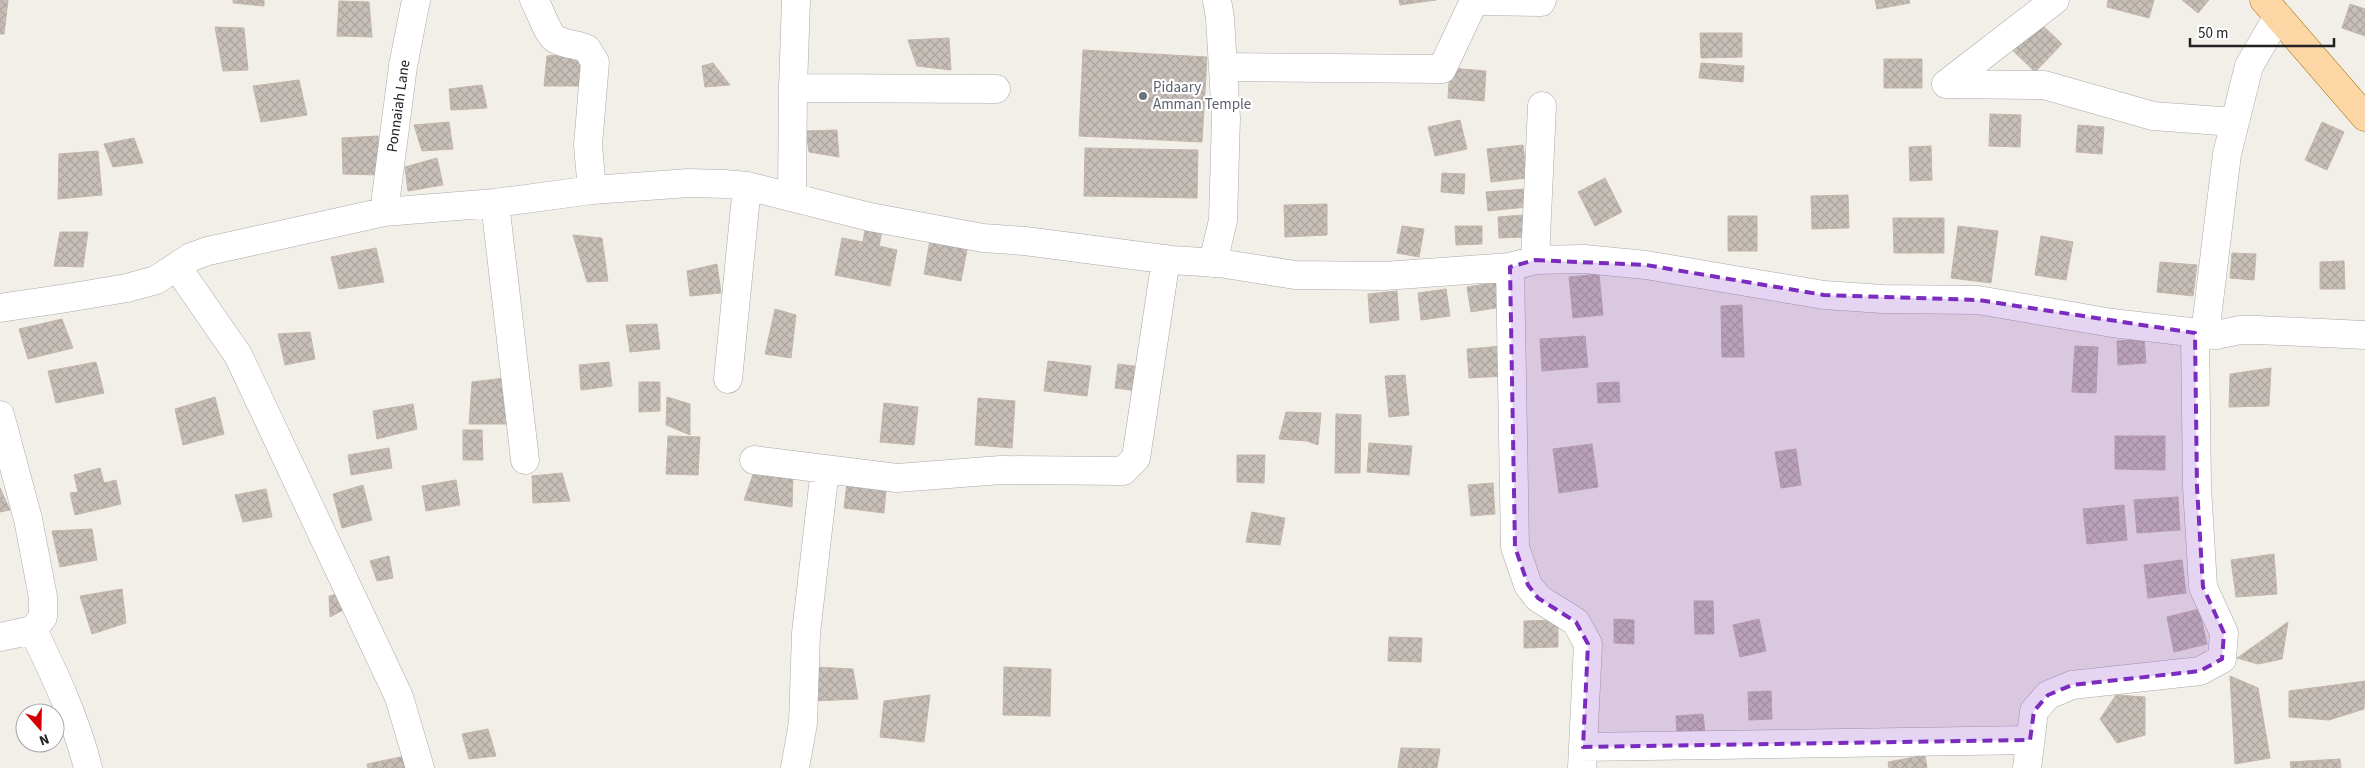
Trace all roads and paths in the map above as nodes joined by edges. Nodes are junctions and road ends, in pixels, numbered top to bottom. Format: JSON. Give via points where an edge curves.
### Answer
{"nodes":[{"id":1,"x":416,"y":0,"type":"edge"},
{"id":2,"x":534,"y":0,"type":"edge"},
{"id":3,"x":796,"y":0,"type":"edge"},
{"id":4,"x":1217,"y":0,"type":"edge"},
{"id":5,"x":1542,"y":0,"type":"edge"},
{"id":6,"x":2055,"y":0,"type":"edge"},
{"id":7,"x":2271,"y":8,"type":"edge"},
{"id":8,"x":1223,"y":67,"type":"junction"},
{"id":9,"x":793,"y":88,"type":"junction"},
{"id":10,"x":996,"y":89,"type":"dead end"},
{"id":11,"x":1542,"y":106,"type":"dead end"},
{"id":12,"x":2365,"y":117,"type":"edge"},
{"id":13,"x":2234,"y":122,"type":"junction"},
{"id":14,"x":748,"y":186,"type":"junction"},
{"id":15,"x":592,"y":190,"type":"junction"},
{"id":16,"x":792,"y":196,"type":"junction"},
{"id":17,"x":496,"y":202,"type":"junction"},
{"id":18,"x":384,"y":212,"type":"junction"},
{"id":19,"x":1166,"y":259,"type":"junction"},
{"id":20,"x":1213,"y":263,"type":"junction"},
{"id":21,"x":1523,"y":264,"type":"junction"},
{"id":22,"x":177,"y":268,"type":"junction"},
{"id":23,"x":0,"y":308,"type":"edge"},
{"id":24,"x":2200,"y":333,"type":"junction"},
{"id":25,"x":2365,"y":335,"type":"edge"},
{"id":26,"x":728,"y":379,"type":"dead end"},
{"id":27,"x":0,"y":415,"type":"edge"},
{"id":28,"x":525,"y":460,"type":"dead end"},
{"id":29,"x":754,"y":460,"type":"dead end"},
{"id":30,"x":824,"y":469,"type":"junction"},
{"id":31,"x":34,"y":630,"type":"junction"},
{"id":32,"x":0,"y":637,"type":"edge"},
{"id":33,"x":2030,"y":740,"type":"junction"},
{"id":34,"x":1582,"y":757,"type":"edge"},
{"id":35,"x":88,"y":768,"type":"edge"},
{"id":36,"x":420,"y":768,"type":"edge"},
{"id":37,"x":795,"y":768,"type":"edge"},
{"id":38,"x":2027,"y":768,"type":"edge"}],
"edges":[{"from":1,"to":18,"type":"street","name":"Ponnaiah Lane","via":[[403,66]]},
{"from":2,"to":15,"type":"street","via":[[550,35],[561,42],[587,49],[595,62],[588,145]]},
{"from":3,"to":9,"type":"street"},
{"from":4,"to":8,"type":"street"},
{"from":5,"to":8,"type":"street","via":[[1474,1],[1442,69]]},
{"from":6,"to":13,"type":"street","via":[[1946,84],[2044,84],[2153,116]]},
{"from":7,"to":12,"type":"main road"},
{"from":7,"to":13,"type":"street","via":[[2249,66]]},
{"from":8,"to":20,"type":"street","via":[[1226,118],[1223,220]]},
{"from":9,"to":10,"type":"street"},
{"from":9,"to":16,"type":"street"},
{"from":11,"to":21,"type":"street"},
{"from":13,"to":24,"type":"street"},
{"from":14,"to":15,"type":"street","via":[[689,183]]},
{"from":14,"to":16,"type":"street"},
{"from":14,"to":26,"type":"street"},
{"from":15,"to":17,"type":"street"},
{"from":16,"to":19,"type":"street","via":[[939,231]]},
{"from":17,"to":18,"type":"street"},
{"from":17,"to":28,"type":"street"},
{"from":18,"to":22,"type":"street","via":[[208,251],[191,257]]},
{"from":19,"to":20,"type":"street"},
{"from":19,"to":30,"type":"street","via":[[1136,458],[1123,471],[1001,470],[897,478]]},
{"from":20,"to":21,"type":"street","via":[[1296,275],[1384,276]]},
{"from":21,"to":24,"type":"street","via":[[1584,260],[1646,265],[1824,295],[1978,300],[2112,323]]},
{"from":21,"to":34,"type":"street","via":[[1515,547],[1528,585],[1538,598],[1576,622],[1588,644]]},
{"from":22,"to":23,"type":"street","via":[[156,280],[127,288]]},
{"from":22,"to":36,"type":"street","via":[[238,355],[399,697]]},
{"from":24,"to":25,"type":"street","via":[[2216,335],[2258,330]]},
{"from":24,"to":33,"type":"street","via":[[2197,487],[2203,587],[2224,633],[2222,659],[2200,671],[2072,685],[2048,695],[2034,711]]},
{"from":27,"to":31,"type":"street","via":[[28,519],[43,597],[43,617]]},
{"from":29,"to":30,"type":"street"},
{"from":30,"to":37,"type":"street","via":[[806,633],[803,724]]},
{"from":31,"to":32,"type":"street"},
{"from":31,"to":35,"type":"street","via":[[58,681]]},
{"from":33,"to":34,"type":"street"},
{"from":33,"to":38,"type":"street"}]}
